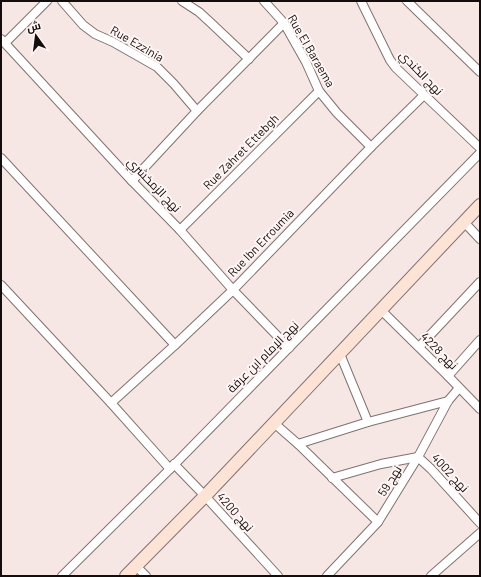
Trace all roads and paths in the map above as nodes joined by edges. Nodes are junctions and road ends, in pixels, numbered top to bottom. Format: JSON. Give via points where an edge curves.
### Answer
{"nodes":[{"id":1,"x":47,"y":1,"type":"edge"},
{"id":2,"x":62,"y":1,"type":"edge"},
{"id":3,"x":182,"y":1,"type":"edge"},
{"id":4,"x":264,"y":1,"type":"edge"},
{"id":5,"x":361,"y":1,"type":"edge"},
{"id":6,"x":407,"y":1,"type":"edge"},
{"id":7,"x":284,"y":24,"type":"junction"},
{"id":8,"x":3,"y":41,"type":"edge"},
{"id":9,"x":249,"y":59,"type":"junction"},
{"id":10,"x":480,"y":72,"type":"edge"},
{"id":11,"x":319,"y":91,"type":"junction"},
{"id":12,"x":424,"y":95,"type":"junction"},
{"id":13,"x":197,"y":111,"type":"junction"},
{"id":14,"x":371,"y":147,"type":"junction"},
{"id":15,"x":480,"y":148,"type":"edge"},
{"id":16,"x":480,"y":153,"type":"edge"},
{"id":17,"x":1,"y":158,"type":"edge"},
{"id":18,"x":132,"y":181,"type":"junction"},
{"id":19,"x":480,"y":205,"type":"edge"},
{"id":20,"x":464,"y":222,"type":"junction"},
{"id":21,"x":180,"y":230,"type":"junction"},
{"id":22,"x":480,"y":239,"type":"edge"},
{"id":23,"x":480,"y":282,"type":"edge"},
{"id":24,"x":1,"y":285,"type":"edge"},
{"id":25,"x":233,"y":290,"type":"junction"},
{"id":26,"x":381,"y":310,"type":"junction"},
{"id":27,"x":480,"y":340,"type":"edge"},
{"id":28,"x":175,"y":345,"type":"junction"},
{"id":29,"x":418,"y":347,"type":"junction"},
{"id":30,"x":289,"y":348,"type":"junction"},
{"id":31,"x":340,"y":354,"type":"junction"},
{"id":32,"x":448,"y":376,"type":"junction"},
{"id":33,"x":458,"y":388,"type":"junction"},
{"id":34,"x":448,"y":401,"type":"junction"},
{"id":35,"x":111,"y":403,"type":"junction"},
{"id":36,"x":480,"y":409,"type":"edge"},
{"id":37,"x":368,"y":422,"type":"junction"},
{"id":38,"x":274,"y":424,"type":"junction"},
{"id":39,"x":298,"y":444,"type":"junction"},
{"id":40,"x":418,"y":457,"type":"junction"},
{"id":41,"x":172,"y":466,"type":"junction"},
{"id":42,"x":332,"y":478,"type":"junction"},
{"id":43,"x":205,"y":496,"type":"junction"},
{"id":44,"x":378,"y":522,"type":"junction"},
{"id":45,"x":480,"y":523,"type":"edge"},
{"id":46,"x":480,"y":533,"type":"edge"},
{"id":47,"x":136,"y":566,"type":"junction"},
{"id":48,"x":62,"y":576,"type":"edge"},
{"id":49,"x":126,"y":576,"type":"edge"},
{"id":50,"x":146,"y":576,"type":"edge"},
{"id":51,"x":278,"y":576,"type":"edge"},
{"id":52,"x":327,"y":576,"type":"edge"},
{"id":53,"x":431,"y":576,"type":"edge"}],
"edges":[{"from":1,"to":8,"type":"street"},
{"from":2,"to":13,"type":"street","name":"Rue Ezzinia","via":[[94,34],[157,67]]},
{"from":3,"to":9,"type":"street","via":[[199,12]]},
{"from":4,"to":7,"type":"street","name":"Rue El Baraema"},
{"from":5,"to":12,"type":"street","name":"نهج الكندي","via":[[390,60]]},
{"from":6,"to":10,"type":"street"},
{"from":7,"to":9,"type":"street"},
{"from":7,"to":11,"type":"street","name":"Rue El Baraema"},
{"from":8,"to":18,"type":"street","name":"نهج الزمخشري"},
{"from":9,"to":13,"type":"street"},
{"from":11,"to":14,"type":"street","name":"Rue El Baraema"},
{"from":11,"to":21,"type":"street","name":"Rue Zahret Ettebgh"},
{"from":12,"to":14,"type":"street","name":"Rue Ibn Erroumia"},
{"from":12,"to":15,"type":"street","name":"نهج الكندي"},
{"from":13,"to":18,"type":"street"},
{"from":14,"to":25,"type":"street","name":"Rue Ibn Erroumia"},
{"from":16,"to":30,"type":"street","name":"نهج الإمام ابن عرفة"},
{"from":17,"to":28,"type":"street"},
{"from":18,"to":21,"type":"street","name":"نهج الزمخشري"},
{"from":19,"to":20,"type":"street"},
{"from":20,"to":22,"type":"street"},
{"from":20,"to":26,"type":"street"},
{"from":21,"to":25,"type":"street","name":"نهج الزمخشري"},
{"from":23,"to":29,"type":"street"},
{"from":24,"to":35,"type":"street","name":"نهج 4200"},
{"from":25,"to":28,"type":"street","name":"Rue Ibn Erroumia"},
{"from":25,"to":30,"type":"street","name":"نهج الزمخشري"},
{"from":26,"to":29,"type":"street","name":"نهج 4228"},
{"from":26,"to":31,"type":"street"},
{"from":27,"to":32,"type":"street"},
{"from":28,"to":35,"type":"street","name":"Rue Ibn Erroumia"},
{"from":29,"to":32,"type":"street","name":"نهج 4228"},
{"from":30,"to":41,"type":"street","name":"نهج الإمام ابن عرفة"},
{"from":31,"to":37,"type":"street"},
{"from":31,"to":38,"type":"street"},
{"from":32,"to":33,"type":"street","name":"نهج 4228"},
{"from":33,"to":34,"type":"street","name":"نهج 59"},
{"from":33,"to":36,"type":"street","name":"نهج 4228"},
{"from":34,"to":37,"type":"street"},
{"from":34,"to":40,"type":"street","name":"نهج 59"},
{"from":35,"to":41,"type":"street","name":"نهج 4200"},
{"from":37,"to":39,"type":"street"},
{"from":38,"to":39,"type":"street"},
{"from":38,"to":43,"type":"street"},
{"from":39,"to":42,"type":"street"},
{"from":40,"to":42,"type":"street"},
{"from":40,"to":44,"type":"street","name":"نهج 59"},
{"from":40,"to":45,"type":"street","name":"نهج 4002"},
{"from":41,"to":43,"type":"street","name":"نهج 4200"},
{"from":41,"to":48,"type":"street","name":"نهج الإمام ابن عرفة"},
{"from":42,"to":44,"type":"street"},
{"from":43,"to":47,"type":"street"},
{"from":43,"to":51,"type":"street","name":"نهج 4200"},
{"from":44,"to":52,"type":"street","name":"نهج 59"},
{"from":46,"to":53,"type":"street"},
{"from":47,"to":49,"type":"street"},
{"from":47,"to":50,"type":"street"}]}
